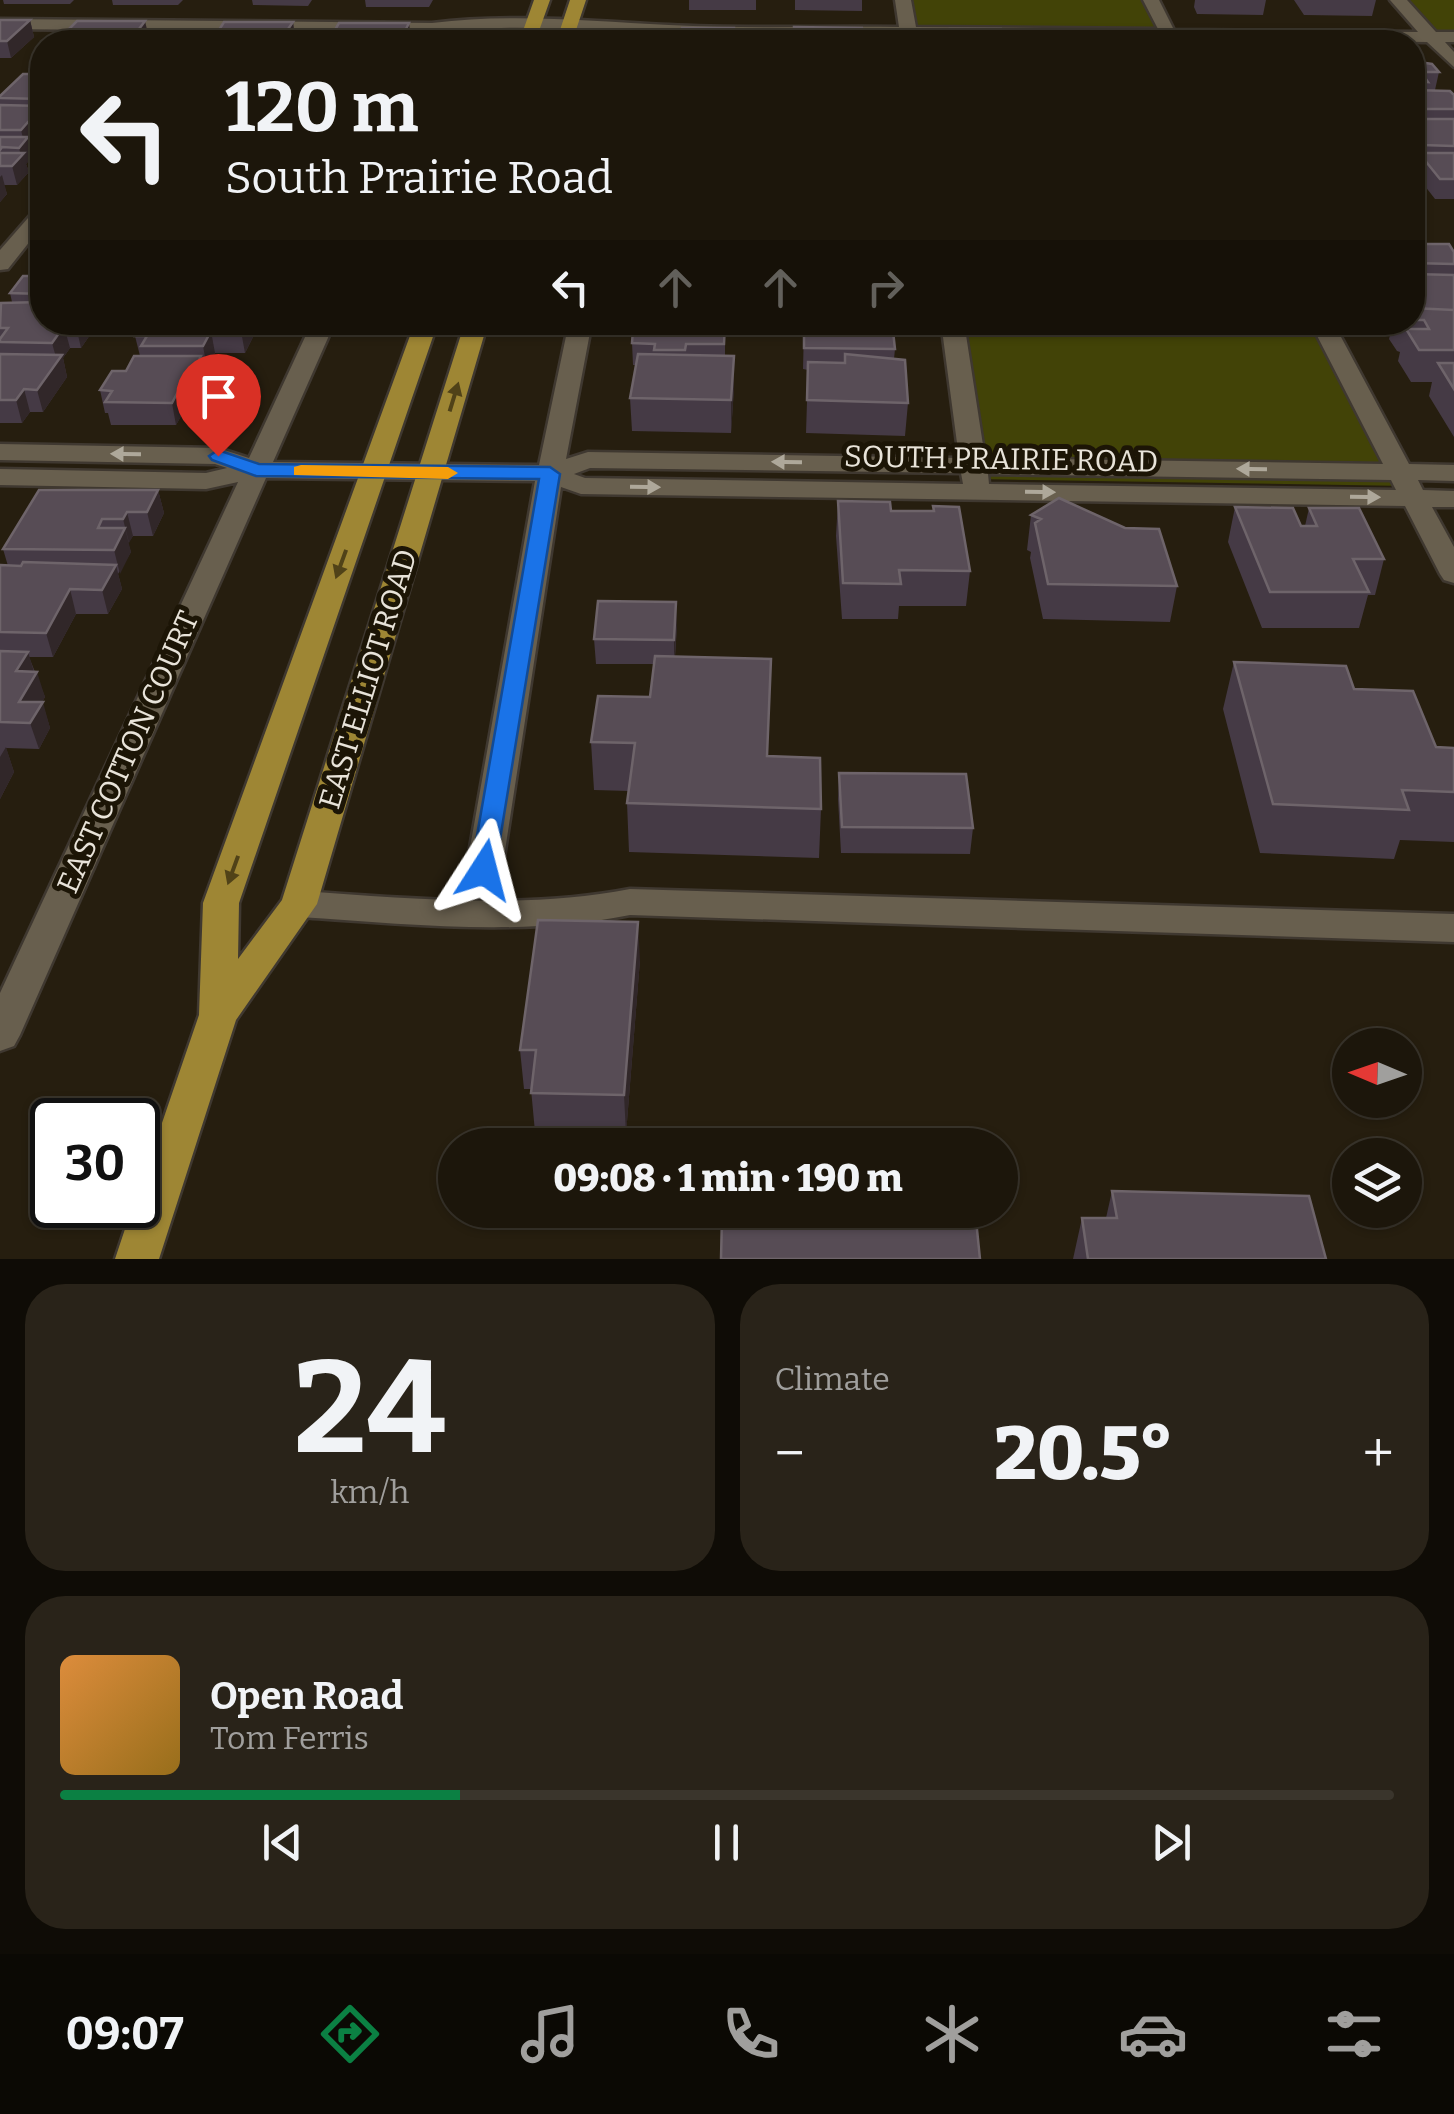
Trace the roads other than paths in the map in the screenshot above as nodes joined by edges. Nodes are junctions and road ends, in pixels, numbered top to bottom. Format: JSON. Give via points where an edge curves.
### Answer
{"nodes":[{"id":1,"x":473,"y":0,"type":"edge"},
{"id":2,"x":542,"y":0,"type":"edge"},
{"id":3,"x":578,"y":0,"type":"edge"},
{"id":4,"x":903,"y":0,"type":"edge"},
{"id":5,"x":1150,"y":0,"type":"edge"},
{"id":6,"x":1398,"y":0,"type":"edge"},
{"id":7,"x":0,"y":14,"type":"edge"},
{"id":8,"x":206,"y":18,"type":"junction"},
{"id":9,"x":0,"y":24,"type":"edge"},
{"id":10,"x":462,"y":24,"type":"junction"},
{"id":11,"x":533,"y":24,"type":"junction"},
{"id":12,"x":561,"y":24,"type":"junction"},
{"id":13,"x":642,"y":27,"type":"edge"},
{"id":14,"x":1454,"y":28,"type":"edge"},
{"id":15,"x":196,"y":30,"type":"edge"},
{"id":16,"x":459,"y":30,"type":"edge"},
{"id":17,"x":531,"y":30,"type":"edge"},
{"id":18,"x":562,"y":30,"type":"edge"},
{"id":19,"x":670,"y":30,"type":"edge"},
{"id":20,"x":909,"y":30,"type":"edge"},
{"id":21,"x":1166,"y":30,"type":"edge"},
{"id":22,"x":1427,"y":32,"type":"junction"},
{"id":23,"x":1454,"y":37,"type":"edge"},
{"id":24,"x":1454,"y":62,"type":"edge"},
{"id":25,"x":30,"y":228,"type":"edge"},
{"id":26,"x":0,"y":264,"type":"edge"},
{"id":27,"x":318,"y":335,"type":"edge"},
{"id":28,"x":425,"y":335,"type":"edge"},
{"id":29,"x":471,"y":335,"type":"edge"},
{"id":30,"x":578,"y":335,"type":"edge"},
{"id":31,"x":954,"y":335,"type":"edge"},
{"id":32,"x":1329,"y":335,"type":"edge"},
{"id":33,"x":0,"y":452,"type":"edge"},
{"id":34,"x":256,"y":470,"type":"junction"},
{"id":35,"x":403,"y":472,"type":"junction"},
{"id":36,"x":1400,"y":472,"type":"junction"},
{"id":37,"x":1454,"y":473,"type":"edge"},
{"id":38,"x":550,"y":474,"type":"junction"},
{"id":39,"x":0,"y":477,"type":"edge"},
{"id":40,"x":976,"y":478,"type":"junction"},
{"id":41,"x":1414,"y":498,"type":"junction"},
{"id":42,"x":1454,"y":498,"type":"edge"},
{"id":43,"x":1454,"y":574,"type":"edge"},
{"id":44,"x":484,"y":870,"type":"dead end"},
{"id":45,"x":299,"y":904,"type":"junction"},
{"id":46,"x":1454,"y":928,"type":"edge"},
{"id":47,"x":218,"y":1015,"type":"junction"},
{"id":48,"x":0,"y":1035,"type":"edge"},
{"id":49,"x":136,"y":1259,"type":"edge"}],
"edges":[{"from":1,"to":10,"type":"street"},
{"from":2,"to":11,"type":"main road"},
{"from":3,"to":12,"type":"main road"},
{"from":4,"to":20,"type":"street"},
{"from":5,"to":21,"type":"street"},
{"from":6,"to":22,"type":"street"},
{"from":7,"to":8,"type":"street"},
{"from":8,"to":9,"type":"street"},
{"from":8,"to":10,"type":"street"},
{"from":8,"to":15,"type":"street"},
{"from":10,"to":11,"type":"street"},
{"from":10,"to":16,"type":"street"},
{"from":11,"to":12,"type":"street"},
{"from":11,"to":17,"type":"main road"},
{"from":12,"to":13,"type":"street"},
{"from":12,"to":18,"type":"main road"},
{"from":13,"to":19,"type":"street"},
{"from":14,"to":22,"type":"street"},
{"from":22,"to":23,"type":"street"},
{"from":22,"to":24,"type":"street"},
{"from":25,"to":26,"type":"street"},
{"from":27,"to":34,"type":"street","name":"EAST COTTON COURT"},
{"from":28,"to":35,"type":"main road","name":"EAST ELLIOT ROAD"},
{"from":35,"to":29,"type":"main road","name":"EAST ELLIOT ROAD","one_way":true},
{"from":30,"to":38,"type":"street"},
{"from":31,"to":40,"type":"street"},
{"from":32,"to":36,"type":"street"},
{"from":34,"to":33,"type":"street","one_way":true,"via":[[218,456]]},
{"from":34,"to":35,"type":"street","name":"SOUTH PRAIRIE ROAD"},
{"from":34,"to":39,"type":"street","via":[[206,481]]},
{"from":34,"to":48,"type":"street","name":"EAST COTTON COURT"},
{"from":35,"to":38,"type":"street","name":"SOUTH PRAIRIE ROAD"},
{"from":35,"to":45,"type":"main road","name":"EAST ELLIOT ROAD"},
{"from":35,"to":47,"type":"main road","name":"EAST ELLIOT ROAD","one_way":true,"via":[[221,904]]},
{"from":36,"to":37,"type":"street","name":"SOUTH PRAIRIE ROAD"},
{"from":36,"to":40,"type":"street","name":"SOUTH PRAIRIE ROAD","one_way":true},
{"from":36,"to":41,"type":"street"},
{"from":38,"to":40,"type":"street","name":"SOUTH PRAIRIE ROAD","via":[[581,486]]},
{"from":38,"to":44,"type":"street"},
{"from":40,"to":41,"type":"street","name":"SOUTH PRAIRIE ROAD","one_way":true},
{"from":41,"to":42,"type":"street","name":"SOUTH PRAIRIE ROAD"},
{"from":41,"to":43,"type":"street"},
{"from":45,"to":46,"type":"street","via":[[456,914],[704,903]]},
{"from":45,"to":47,"type":"main road","name":"EAST ELLIOT ROAD"},
{"from":47,"to":49,"type":"main road","name":"EAST ELLIOT ROAD"}]}
